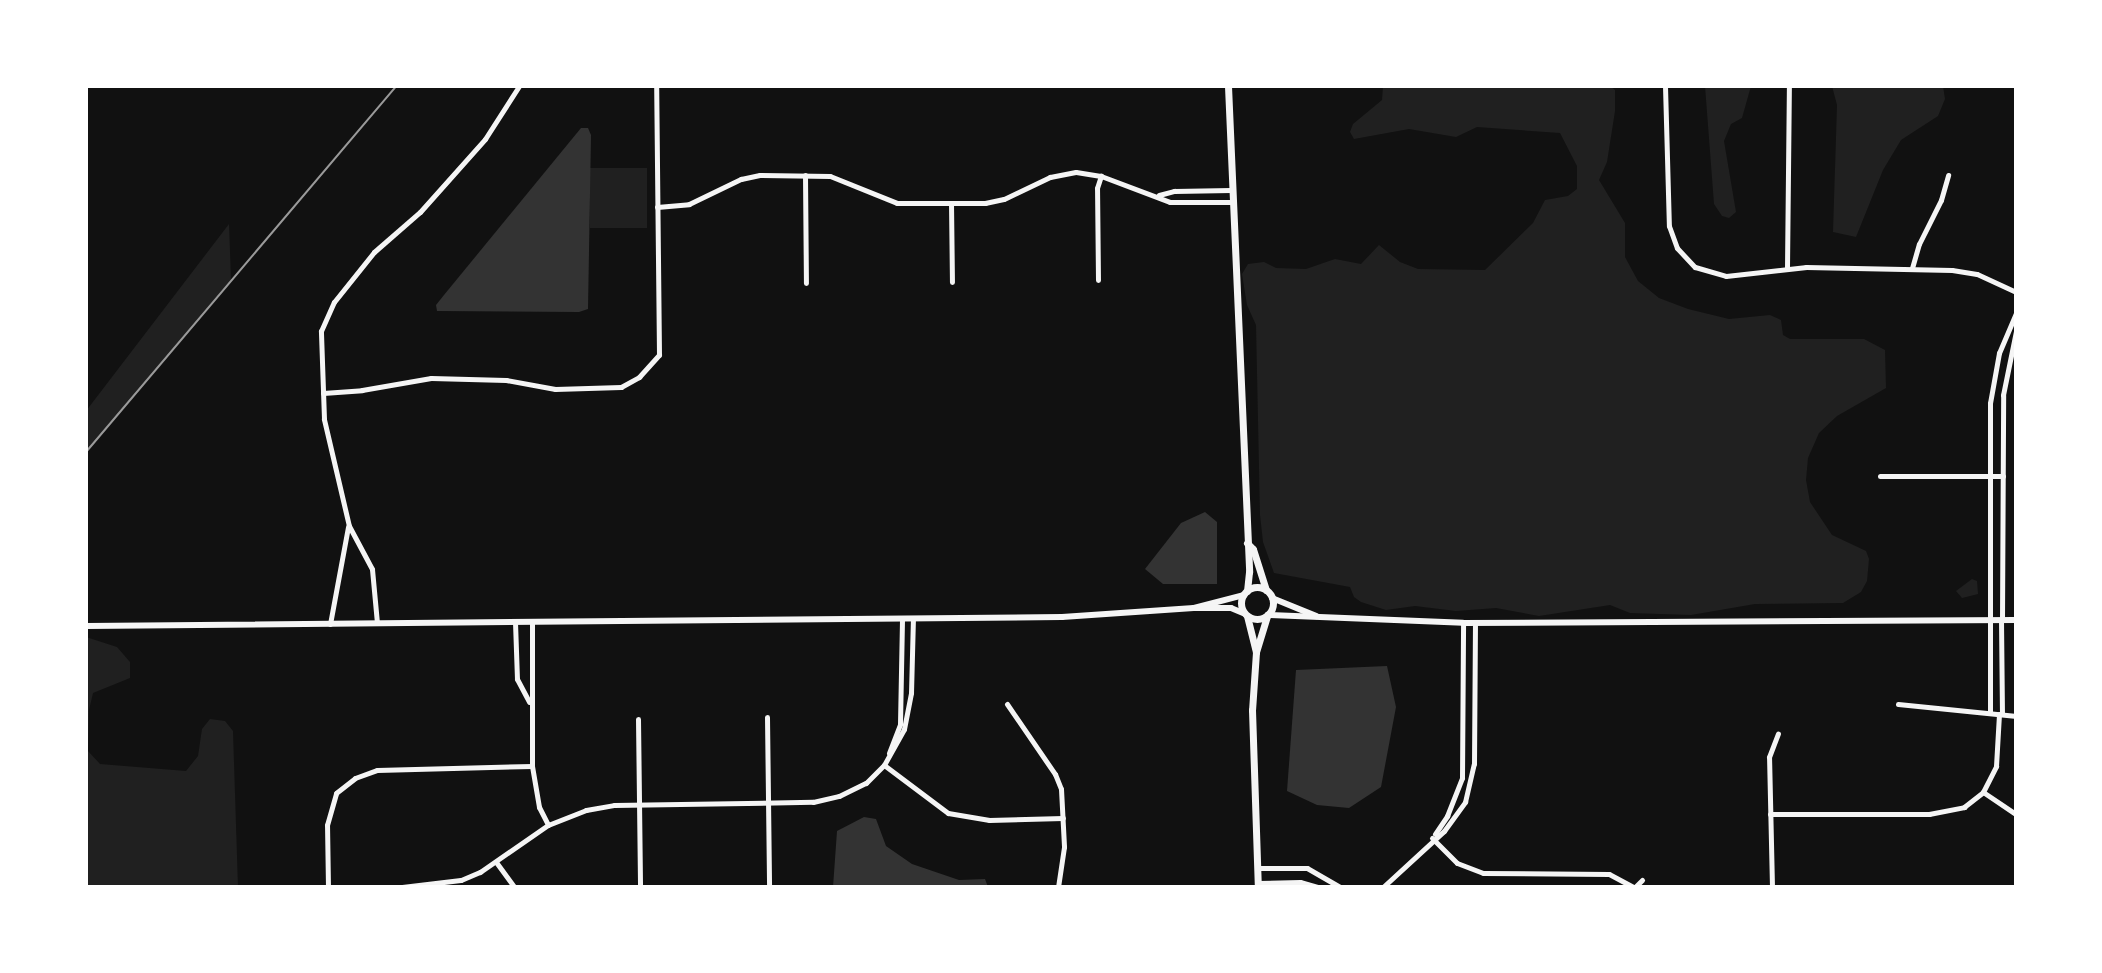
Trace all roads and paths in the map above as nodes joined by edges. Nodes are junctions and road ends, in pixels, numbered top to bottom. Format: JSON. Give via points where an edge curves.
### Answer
{"nodes":[{"id":1,"x":519,"y":86,"type":"edge"},
{"id":2,"x":656,"y":86,"type":"edge"},
{"id":3,"x":1228,"y":86,"type":"edge"},
{"id":4,"x":1665,"y":86,"type":"edge"},
{"id":5,"x":1789,"y":86,"type":"edge"},
{"id":6,"x":805,"y":175,"type":"junction"},
{"id":7,"x":1948,"y":175,"type":"dead end"},
{"id":8,"x":1101,"y":176,"type":"junction"},
{"id":9,"x":1231,"y":190,"type":"junction"},
{"id":10,"x":1158,"y":195,"type":"junction"},
{"id":11,"x":1232,"y":202,"type":"junction"},
{"id":12,"x":951,"y":203,"type":"junction"},
{"id":13,"x":657,"y":207,"type":"junction"},
{"id":14,"x":1787,"y":268,"type":"junction"},
{"id":15,"x":1912,"y":268,"type":"junction"},
{"id":16,"x":1098,"y":280,"type":"dead end"},
{"id":17,"x":952,"y":282,"type":"dead end"},
{"id":18,"x":806,"y":283,"type":"dead end"},
{"id":19,"x":2016,"y":292,"type":"edge"},
{"id":20,"x":2016,"y":313,"type":"edge"},
{"id":21,"x":2016,"y":331,"type":"edge"},
{"id":22,"x":323,"y":393,"type":"junction"},
{"id":23,"x":1880,"y":476,"type":"dead end"},
{"id":24,"x":1989,"y":476,"type":"junction"},
{"id":25,"x":2003,"y":476,"type":"junction"},
{"id":26,"x":349,"y":526,"type":"junction"},
{"id":27,"x":1247,"y":543,"type":"junction"},
{"id":28,"x":1266,"y":590,"type":"junction"},
{"id":29,"x":1246,"y":593,"type":"junction"},
{"id":30,"x":1272,"y":598,"type":"junction"},
{"id":31,"x":1194,"y":608,"type":"junction"},
{"id":32,"x":1246,"y":615,"type":"junction"},
{"id":33,"x":1268,"y":615,"type":"junction"},
{"id":34,"x":1316,"y":616,"type":"junction"},
{"id":35,"x":902,"y":618,"type":"junction"},
{"id":36,"x":913,"y":618,"type":"junction"},
{"id":37,"x":1988,"y":620,"type":"junction"},
{"id":38,"x":2002,"y":620,"type":"junction"},
{"id":39,"x":2016,"y":620,"type":"edge"},
{"id":40,"x":515,"y":622,"type":"junction"},
{"id":41,"x":532,"y":622,"type":"junction"},
{"id":42,"x":377,"y":623,"type":"junction"},
{"id":43,"x":1463,"y":623,"type":"junction"},
{"id":44,"x":1475,"y":623,"type":"junction"},
{"id":45,"x":330,"y":624,"type":"junction"},
{"id":46,"x":86,"y":626,"type":"edge"},
{"id":47,"x":1256,"y":652,"type":"junction"},
{"id":48,"x":1463,"y":690,"type":"junction"},
{"id":49,"x":1474,"y":690,"type":"junction"},
{"id":50,"x":530,"y":702,"type":"junction"},
{"id":51,"x":1007,"y":704,"type":"dead end"},
{"id":52,"x":1898,"y":704,"type":"dead end"},
{"id":53,"x":1990,"y":713,"type":"junction"},
{"id":54,"x":2000,"y":714,"type":"junction"},
{"id":55,"x":2016,"y":716,"type":"edge"},
{"id":56,"x":767,"y":717,"type":"dead end"},
{"id":57,"x":638,"y":719,"type":"dead end"},
{"id":58,"x":1778,"y":734,"type":"dead end"},
{"id":59,"x":884,"y":765,"type":"junction"},
{"id":60,"x":532,"y":766,"type":"junction"},
{"id":61,"x":1983,"y":792,"type":"junction"},
{"id":62,"x":768,"y":803,"type":"junction"},
{"id":63,"x":639,"y":805,"type":"junction"},
{"id":64,"x":1770,"y":814,"type":"junction"},
{"id":65,"x":2016,"y":814,"type":"edge"},
{"id":66,"x":1063,"y":818,"type":"junction"},
{"id":67,"x":548,"y":825,"type":"junction"},
{"id":68,"x":1432,"y":838,"type":"junction"},
{"id":69,"x":496,"y":862,"type":"junction"},
{"id":70,"x":1258,"y":868,"type":"junction"},
{"id":71,"x":1332,"y":880,"type":"junction"},
{"id":72,"x":1642,"y":880,"type":"dead end"},
{"id":73,"x":1258,"y":885,"type":"edge"},
{"id":74,"x":328,"y":887,"type":"edge"},
{"id":75,"x":402,"y":887,"type":"edge"},
{"id":76,"x":514,"y":887,"type":"edge"},
{"id":77,"x":640,"y":887,"type":"edge"},
{"id":78,"x":769,"y":887,"type":"edge"},
{"id":79,"x":1058,"y":887,"type":"edge"},
{"id":80,"x":1318,"y":887,"type":"edge"},
{"id":81,"x":1326,"y":887,"type":"edge"},
{"id":82,"x":1340,"y":887,"type":"edge"},
{"id":83,"x":1383,"y":887,"type":"edge"},
{"id":84,"x":1634,"y":887,"type":"edge"},
{"id":85,"x":1772,"y":887,"type":"edge"}],
"edges":[{"from":1,"to":22,"type":"street","via":[[485,139],[420,212],[374,252],[334,302],[321,331]]},
{"from":2,"to":13,"type":"street"},
{"from":3,"to":9,"type":"main road"},
{"from":4,"to":14,"type":"street","via":[[1673,241],[1701,270],[1720,275]]},
{"from":5,"to":14,"type":"street"},
{"from":6,"to":12,"type":"street","via":[[837,178],[892,202]]},
{"from":6,"to":13,"type":"street","via":[[750,177],[689,204]]},
{"from":6,"to":18,"type":"street"},
{"from":7,"to":15,"type":"street"},
{"from":8,"to":10,"type":"street"},
{"from":8,"to":12,"type":"street","via":[[1058,174],[1000,200]]},
{"from":8,"to":16,"type":"street"},
{"from":9,"to":10,"type":"street"},
{"from":9,"to":11,"type":"main road"},
{"from":10,"to":11,"type":"street","via":[[1170,202]]},
{"from":11,"to":27,"type":"main road"},
{"from":12,"to":17,"type":"street"},
{"from":13,"to":22,"type":"street","via":[[659,355],[639,377],[621,387],[555,389],[506,380],[431,378]]},
{"from":14,"to":15,"type":"street"},
{"from":15,"to":19,"type":"street","via":[[1967,272]]},
{"from":20,"to":24,"type":"street","via":[[1993,377]]},
{"from":21,"to":25,"type":"street","via":[[2003,395]]},
{"from":22,"to":26,"type":"street","via":[[324,419]]},
{"from":23,"to":24,"type":"street"},
{"from":24,"to":25,"type":"street"},
{"from":24,"to":37,"type":"street"},
{"from":25,"to":38,"type":"street"},
{"from":26,"to":42,"type":"street","via":[[372,569]]},
{"from":26,"to":45,"type":"street"},
{"from":27,"to":28,"type":"main road"},
{"from":27,"to":29,"type":"main road"},
{"from":28,"to":29,"type":"main road"},
{"from":28,"to":30,"type":"main road"},
{"from":29,"to":31,"type":"street"},
{"from":29,"to":32,"type":"main road","via":[[1241,605]]},
{"from":30,"to":33,"type":"main road"},
{"from":30,"to":34,"type":"street"},
{"from":31,"to":32,"type":"street","via":[[1231,608]]},
{"from":31,"to":36,"type":"street","via":[[1062,617]]},
{"from":32,"to":33,"type":"main road"},
{"from":32,"to":47,"type":"main road"},
{"from":33,"to":34,"type":"street"},
{"from":33,"to":47,"type":"main road"},
{"from":34,"to":43,"type":"street"},
{"from":35,"to":36,"type":"street"},
{"from":35,"to":41,"type":"street"},
{"from":35,"to":59,"type":"street","via":[[900,724]]},
{"from":36,"to":59,"type":"street","via":[[911,693],[904,729]]},
{"from":37,"to":38,"type":"street"},
{"from":37,"to":44,"type":"street"},
{"from":37,"to":53,"type":"street"},
{"from":38,"to":39,"type":"street"},
{"from":38,"to":54,"type":"street"},
{"from":40,"to":41,"type":"street"},
{"from":40,"to":42,"type":"street"},
{"from":40,"to":50,"type":"street","via":[[517,679]]},
{"from":41,"to":50,"type":"street"},
{"from":42,"to":45,"type":"street"},
{"from":43,"to":44,"type":"street"},
{"from":43,"to":48,"type":"street"},
{"from":44,"to":49,"type":"street"},
{"from":45,"to":46,"type":"street"},
{"from":47,"to":70,"type":"main road","via":[[1252,710]]},
{"from":48,"to":49,"type":"street"},
{"from":48,"to":68,"type":"street","via":[[1462,778]]},
{"from":49,"to":68,"type":"street","via":[[1470,785],[1452,822]]},
{"from":50,"to":60,"type":"street"},
{"from":51,"to":66,"type":"street","via":[[1055,774]]},
{"from":52,"to":53,"type":"street"},
{"from":53,"to":54,"type":"street"},
{"from":54,"to":55,"type":"street"},
{"from":54,"to":61,"type":"street","via":[[1996,766]]},
{"from":56,"to":62,"type":"street"},
{"from":57,"to":63,"type":"street"},
{"from":58,"to":64,"type":"street","via":[[1769,757]]},
{"from":59,"to":62,"type":"street","via":[[866,783],[839,796]]},
{"from":59,"to":66,"type":"street","via":[[948,813],[989,820]]},
{"from":60,"to":67,"type":"street"},
{"from":60,"to":74,"type":"street","via":[[377,770],[355,778],[336,793],[327,825]]},
{"from":61,"to":64,"type":"street","via":[[1964,807],[1942,813]]},
{"from":61,"to":65,"type":"street"},
{"from":62,"to":63,"type":"street"},
{"from":62,"to":78,"type":"street"},
{"from":63,"to":67,"type":"street","via":[[586,810]]},
{"from":63,"to":77,"type":"street"},
{"from":64,"to":85,"type":"street"},
{"from":66,"to":79,"type":"street"},
{"from":67,"to":69,"type":"street"},
{"from":68,"to":83,"type":"street"},
{"from":68,"to":84,"type":"street","via":[[1457,863],[1483,873],[1609,874]]},
{"from":69,"to":75,"type":"street","via":[[461,880]]},
{"from":69,"to":76,"type":"street"},
{"from":70,"to":71,"type":"street","via":[[1307,868]]},
{"from":70,"to":73,"type":"main road"},
{"from":71,"to":81,"type":"street"},
{"from":71,"to":82,"type":"street"},
{"from":72,"to":84,"type":"street"},
{"from":73,"to":80,"type":"street","via":[[1300,882]]}]}
